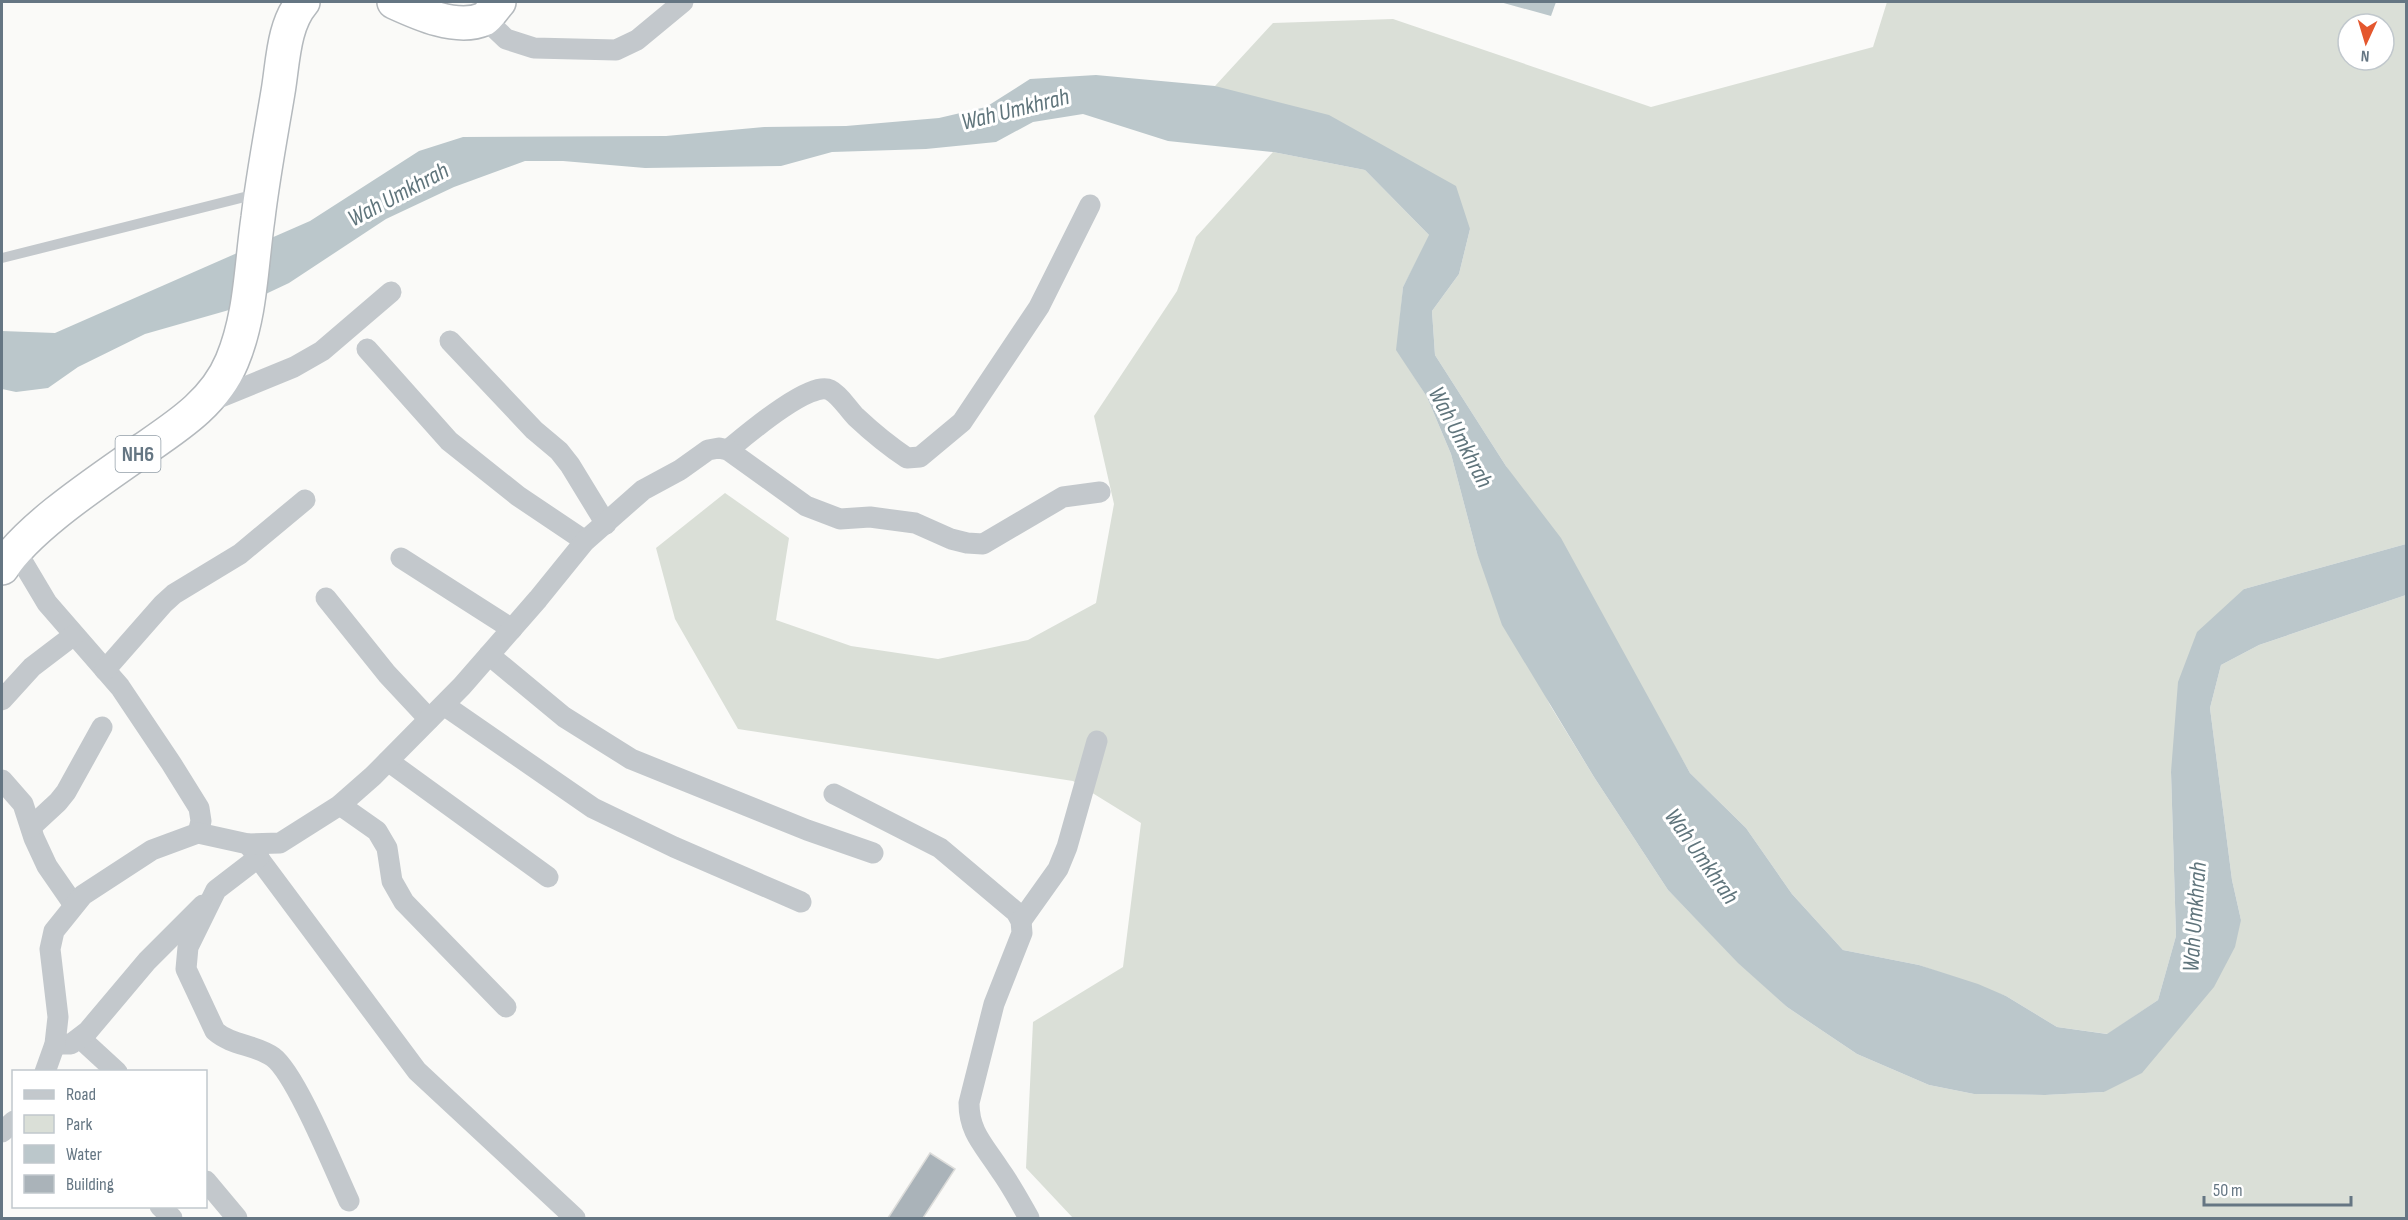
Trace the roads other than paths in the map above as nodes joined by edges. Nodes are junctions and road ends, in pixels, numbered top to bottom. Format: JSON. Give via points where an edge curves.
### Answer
{"nodes":[{"id":1,"x":303,"y":2,"type":"edge"},
{"id":2,"x":394,"y":2,"type":"edge"},
{"id":3,"x":683,"y":2,"type":"edge"},
{"id":4,"x":492,"y":10,"type":"edge"},
{"id":5,"x":260,"y":205,"type":"junction"},
{"id":6,"x":1090,"y":205,"type":"dead end"},
{"id":7,"x":2,"y":258,"type":"edge"},
{"id":8,"x":391,"y":292,"type":"dead end"},
{"id":9,"x":450,"y":341,"type":"dead end"},
{"id":10,"x":368,"y":349,"type":"dead end"},
{"id":11,"x":205,"y":403,"type":"junction"},
{"id":12,"x":728,"y":450,"type":"junction"},
{"id":13,"x":1100,"y":492,"type":"dead end"},
{"id":14,"x":305,"y":501,"type":"dead end"},
{"id":15,"x":606,"y":524,"type":"junction"},
{"id":16,"x":585,"y":541,"type":"junction"},
{"id":17,"x":401,"y":558,"type":"dead end"},
{"id":18,"x":9,"y":560,"type":"edge"},
{"id":19,"x":326,"y":598,"type":"dead end"},
{"id":20,"x":512,"y":629,"type":"junction"},
{"id":21,"x":74,"y":635,"type":"junction"},
{"id":22,"x":489,"y":655,"type":"junction"},
{"id":23,"x":105,"y":670,"type":"junction"},
{"id":24,"x":2,"y":700,"type":"edge"},
{"id":25,"x":436,"y":712,"type":"junction"},
{"id":26,"x":102,"y":727,"type":"dead end"},
{"id":27,"x":1096,"y":741,"type":"dead end"},
{"id":28,"x":388,"y":761,"type":"junction"},
{"id":29,"x":2,"y":780,"type":"edge"},
{"id":30,"x":834,"y":794,"type":"dead end"},
{"id":31,"x":340,"y":806,"type":"junction"},
{"id":32,"x":31,"y":827,"type":"junction"},
{"id":33,"x":198,"y":833,"type":"junction"},
{"id":34,"x":253,"y":851,"type":"junction"},
{"id":35,"x":873,"y":852,"type":"dead end"},
{"id":36,"x":548,"y":877,"type":"dead end"},
{"id":37,"x":214,"y":894,"type":"junction"},
{"id":38,"x":801,"y":902,"type":"dead end"},
{"id":39,"x":74,"y":905,"type":"junction"},
{"id":40,"x":1021,"y":921,"type":"junction"},
{"id":41,"x":506,"y":1007,"type":"dead end"},
{"id":42,"x":80,"y":1038,"type":"junction"},
{"id":43,"x":55,"y":1044,"type":"junction"},
{"id":44,"x":45,"y":1070,"type":"edge"},
{"id":45,"x":116,"y":1070,"type":"edge"},
{"id":46,"x":207,"y":1181,"type":"edge"},
{"id":47,"x":349,"y":1201,"type":"dead end"},
{"id":48,"x":237,"y":1218,"type":"edge"},
{"id":49,"x":575,"y":1218,"type":"edge"},
{"id":50,"x":1029,"y":1218,"type":"edge"}],
"edges":[{"from":1,"to":5,"type":"highway","number":"NH6","via":[[296,9],[283,55]]},
{"from":2,"to":4,"type":"highway","via":[[449,21],[465,22]]},
{"from":3,"to":4,"type":"street","via":[[637,40],[616,50],[534,48],[506,39]]},
{"from":5,"to":7,"type":"lane"},
{"from":5,"to":11,"type":"highway","number":"NH6","via":[[246,319],[222,383]]},
{"from":6,"to":12,"type":"street","via":[[1039,307],[962,422],[920,457],[907,458],[890,447],[833,392],[824,389],[813,390],[789,404]]},
{"from":8,"to":11,"type":"street","via":[[313,356]]},
{"from":9,"to":15,"type":"street","via":[[559,451]]},
{"from":10,"to":16,"type":"street","via":[[449,441],[518,496]]},
{"from":11,"to":18,"type":"highway","number":"NH6","via":[[68,505],[30,536]]},
{"from":12,"to":13,"type":"street","via":[[806,506],[840,519],[870,517],[915,523],[967,543],[983,544],[1063,497]]},
{"from":12,"to":15,"type":"street","via":[[708,450],[643,490]]},
{"from":14,"to":23,"type":"street","via":[[240,554],[174,594]]},
{"from":15,"to":16,"type":"street"},
{"from":16,"to":20,"type":"street"},
{"from":17,"to":20,"type":"street"},
{"from":18,"to":21,"type":"street"},
{"from":19,"to":25,"type":"street","via":[[387,674]]},
{"from":20,"to":22,"type":"street"},
{"from":21,"to":23,"type":"street"},
{"from":21,"to":24,"type":"street","via":[[32,667]]},
{"from":22,"to":25,"type":"street"},
{"from":22,"to":35,"type":"street","via":[[564,717],[631,759],[807,830]]},
{"from":23,"to":33,"type":"street","via":[[199,808]]},
{"from":25,"to":28,"type":"street"},
{"from":25,"to":38,"type":"street","via":[[593,808]]},
{"from":26,"to":32,"type":"street","via":[[66,792]]},
{"from":27,"to":40,"type":"street","via":[[1058,869]]},
{"from":28,"to":31,"type":"street"},
{"from":28,"to":36,"type":"street"},
{"from":29,"to":32,"type":"street","via":[[23,804]]},
{"from":30,"to":40,"type":"street","via":[[940,848],[1016,912]]},
{"from":31,"to":34,"type":"street","via":[[280,843]]},
{"from":31,"to":41,"type":"street","via":[[377,831],[387,848],[392,880],[404,902]]},
{"from":32,"to":39,"type":"street","via":[[47,866]]},
{"from":33,"to":34,"type":"street"},
{"from":33,"to":39,"type":"street","via":[[152,850]]},
{"from":34,"to":37,"type":"street"},
{"from":34,"to":49,"type":"street","via":[[417,1071]]},
{"from":37,"to":42,"type":"street","via":[[147,961]]},
{"from":37,"to":47,"type":"street","via":[[188,947],[186,969],[214,1031],[235,1044],[264,1052],[284,1069]]},
{"from":39,"to":43,"type":"street","via":[[54,931],[50,949],[58,1017]]},
{"from":40,"to":50,"type":"street","via":[[1022,933],[991,1013],[969,1103],[969,1119]]},
{"from":42,"to":43,"type":"street","via":[[70,1044]]},
{"from":42,"to":45,"type":"street"},
{"from":43,"to":44,"type":"street"},
{"from":46,"to":48,"type":"street"}]}
